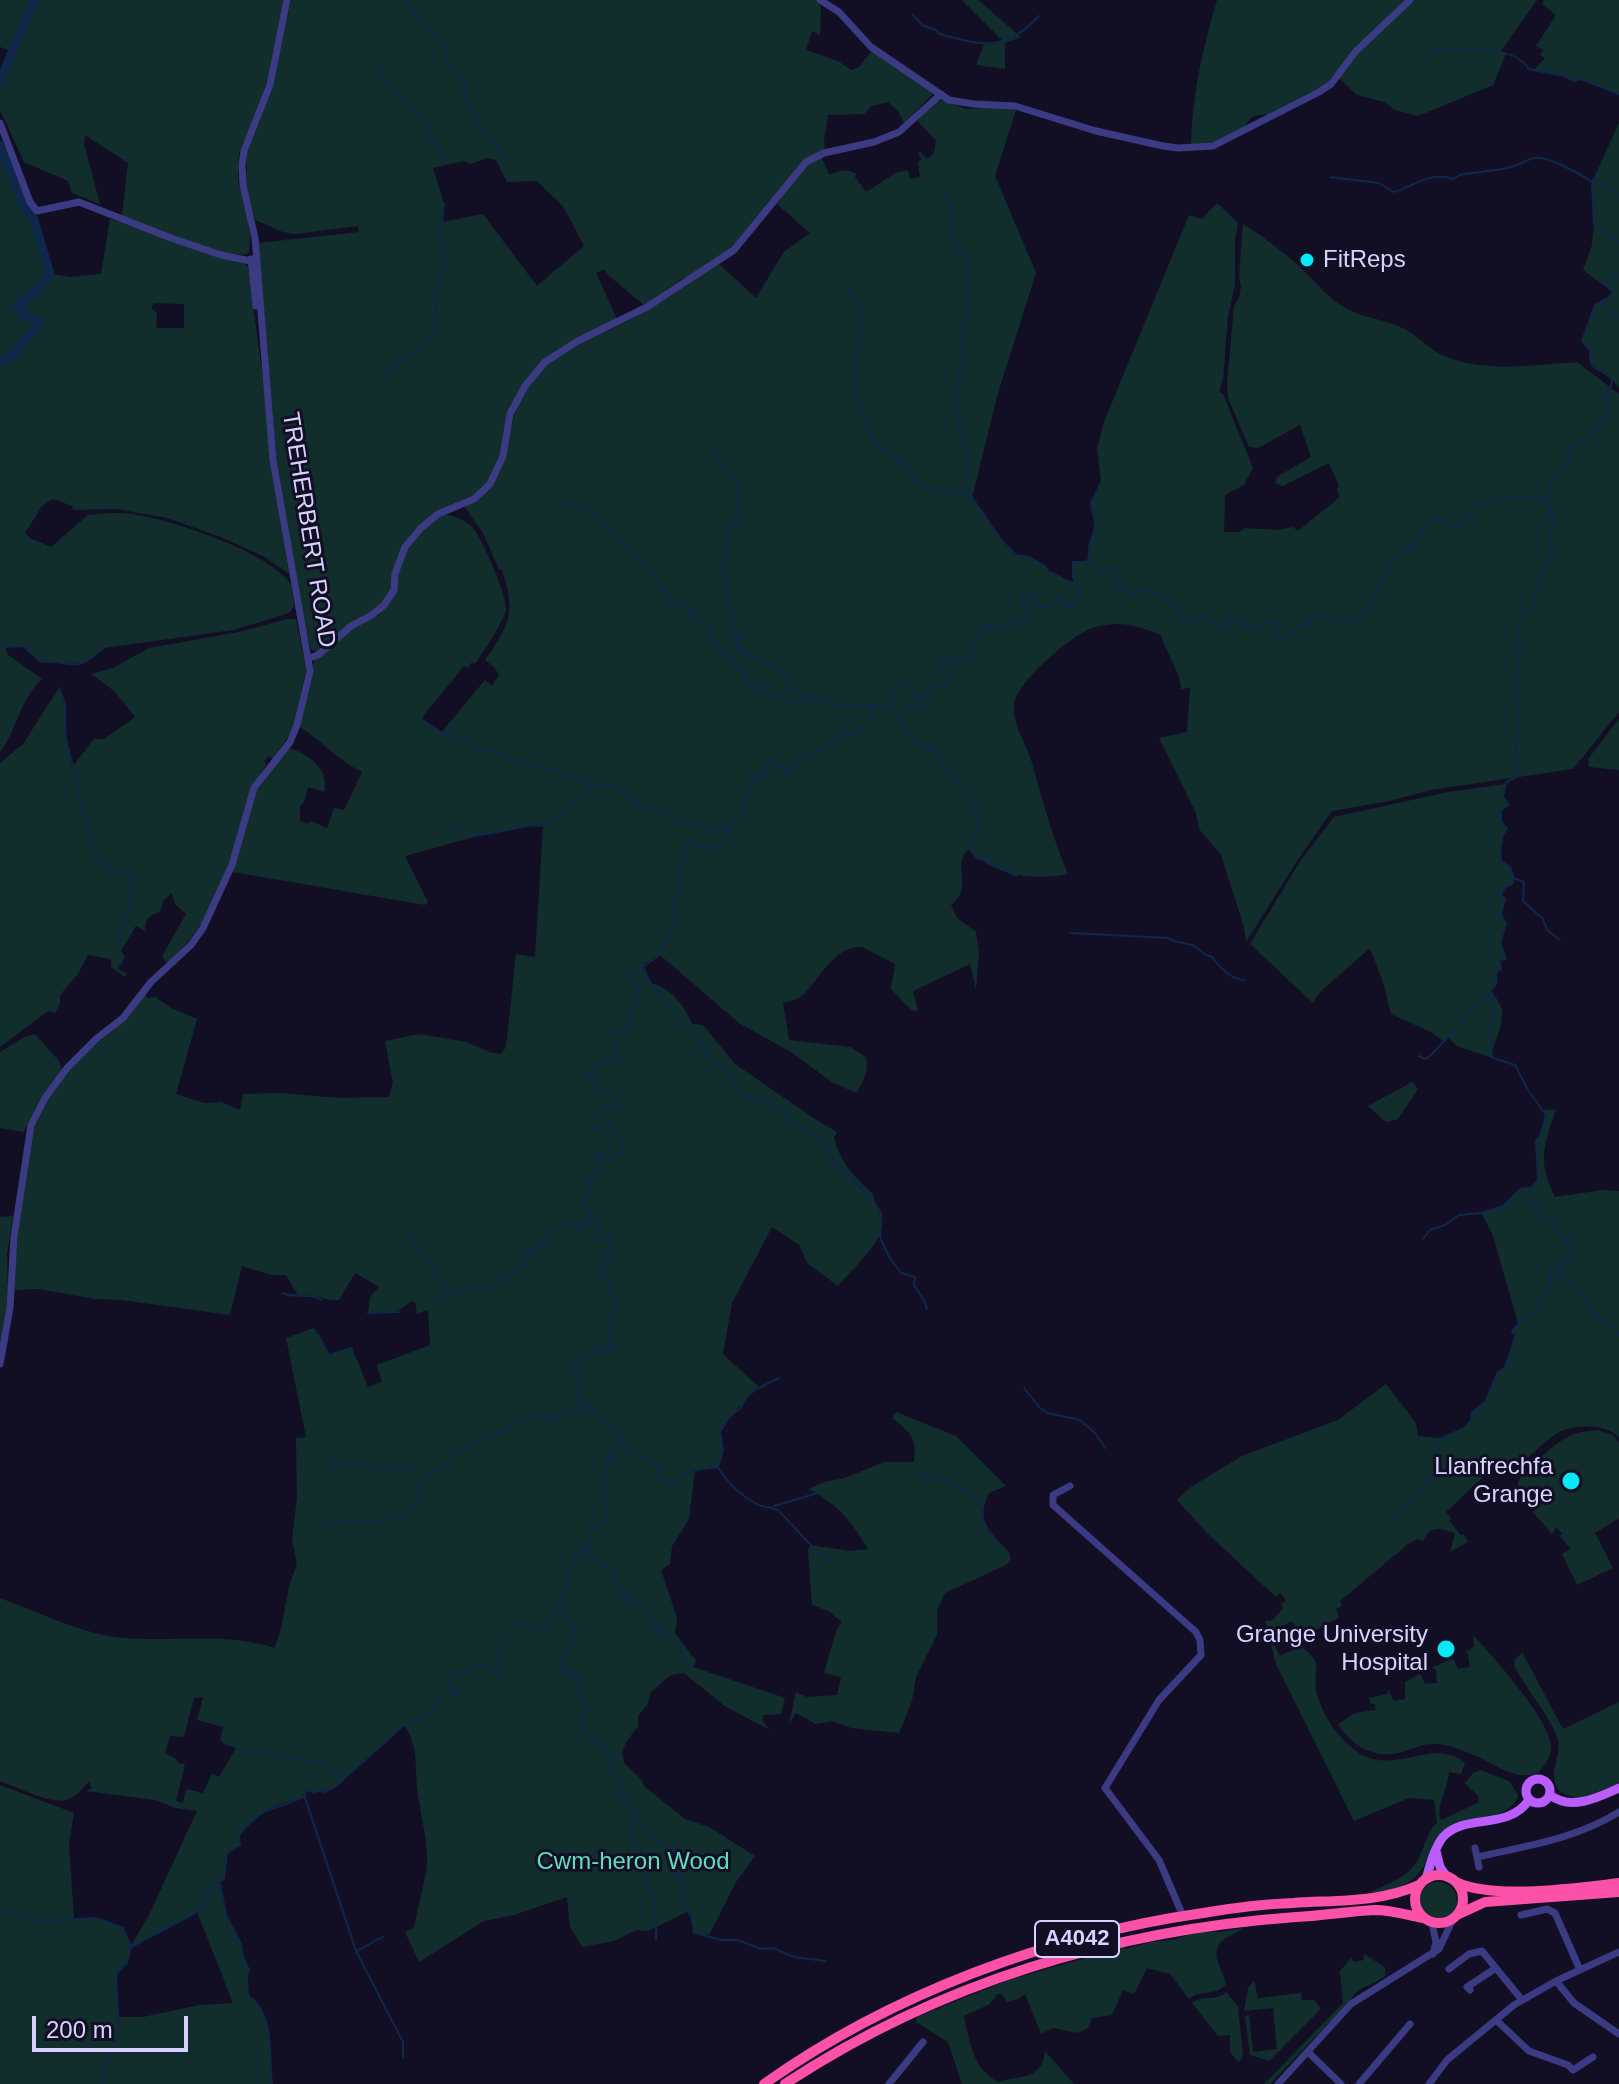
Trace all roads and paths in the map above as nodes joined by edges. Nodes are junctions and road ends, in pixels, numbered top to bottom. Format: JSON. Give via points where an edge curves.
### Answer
{"nodes":[{"id":1,"x":287,"y":0,"type":"edge"},
{"id":2,"x":820,"y":0,"type":"edge"},
{"id":3,"x":1410,"y":0,"type":"edge"},
{"id":4,"x":941,"y":94,"type":"junction"},
{"id":5,"x":0,"y":123,"type":"edge"},
{"id":6,"x":255,"y":238,"type":"junction"},
{"id":7,"x":251,"y":261,"type":"junction"},
{"id":8,"x":260,"y":320,"type":"junction"},
{"id":9,"x":309,"y":658,"type":"junction"},
{"id":10,"x":0,"y":1364,"type":"edge"},
{"id":11,"x":1070,"y":1486,"type":"dead end"},
{"id":12,"x":1619,"y":1788,"type":"edge"},
{"id":13,"x":1550,"y":1795,"type":"junction"},
{"id":14,"x":1529,"y":1800,"type":"junction"},
{"id":15,"x":1619,"y":1812,"type":"edge"},
{"id":16,"x":1436,"y":1851,"type":"junction"},
{"id":17,"x":1479,"y":1867,"type":"dead end"},
{"id":18,"x":1452,"y":1879,"type":"junction"},
{"id":19,"x":1422,"y":1882,"type":"junction"},
{"id":20,"x":1619,"y":1883,"type":"edge"},
{"id":21,"x":1619,"y":1892,"type":"edge"},
{"id":22,"x":1521,"y":1915,"type":"dead end"},
{"id":23,"x":1183,"y":1916,"type":"junction"},
{"id":24,"x":1456,"y":1916,"type":"junction"},
{"id":25,"x":1427,"y":1920,"type":"junction"},
{"id":26,"x":1619,"y":1952,"type":"edge"},
{"id":27,"x":1433,"y":1954,"type":"junction"},
{"id":28,"x":1496,"y":1968,"type":"junction"},
{"id":29,"x":1449,"y":1969,"type":"dead end"},
{"id":30,"x":1580,"y":1970,"type":"junction"},
{"id":31,"x":1556,"y":1981,"type":"junction"},
{"id":32,"x":1470,"y":1990,"type":"dead end"},
{"id":33,"x":1522,"y":2000,"type":"junction"},
{"id":34,"x":1496,"y":2020,"type":"junction"},
{"id":35,"x":1410,"y":2024,"type":"dead end"},
{"id":36,"x":1619,"y":2034,"type":"edge"},
{"id":37,"x":923,"y":2042,"type":"dead end"},
{"id":38,"x":914,"y":2052,"type":"junction"},
{"id":39,"x":1308,"y":2052,"type":"junction"},
{"id":40,"x":926,"y":2055,"type":"dead end"},
{"id":41,"x":1593,"y":2057,"type":"dead end"},
{"id":42,"x":764,"y":2084,"type":"edge"},
{"id":43,"x":785,"y":2084,"type":"edge"},
{"id":44,"x":889,"y":2084,"type":"edge"},
{"id":45,"x":1278,"y":2084,"type":"edge"},
{"id":46,"x":1341,"y":2084,"type":"edge"},
{"id":47,"x":1359,"y":2084,"type":"edge"},
{"id":48,"x":1429,"y":2084,"type":"edge"}],
"edges":[{"from":1,"to":6,"type":"street","name":"TREHERBERT ROAD","via":[[270,85],[242,165]]},
{"from":2,"to":4,"type":"street","via":[[839,12],[871,47]]},
{"from":3,"to":4,"type":"street","via":[[1356,51],[1331,84],[1213,146],[1163,146],[1015,106],[959,103]]},
{"from":4,"to":9,"type":"street","via":[[899,132],[806,162],[734,250],[647,307],[545,362],[510,414],[503,456],[490,484],[474,499],[438,514],[421,528],[405,547],[394,590],[384,605]]},
{"from":5,"to":7,"type":"street","via":[[37,211],[79,202],[146,230]]},
{"from":6,"to":7,"type":"street"},
{"from":6,"to":8,"type":"street","name":"TREHERBERT ROAD"},
{"from":7,"to":8,"type":"street"},
{"from":8,"to":9,"type":"street","name":"TREHERBERT ROAD","via":[[273,460]]},
{"from":9,"to":10,"type":"street","name":"TREHERBERT ROAD","via":[[297,725],[254,788],[232,865],[203,928],[123,1018],[67,1068],[31,1125]]},
{"from":11,"to":23,"type":"street","via":[[1053,1495],[1053,1505],[1200,1640],[1201,1655],[1159,1700],[1105,1788],[1159,1860]]},
{"from":12,"to":13,"type":"main road","via":[[1574,1804]]},
{"from":13,"to":14,"type":"main road","via":[[1541,1803]]},
{"from":13,"to":14,"type":"main road","via":[[1545,1781],[1533,1779],[1526,1790]]},
{"from":14,"to":16,"type":"main road","via":[[1511,1816],[1450,1831]]},
{"from":15,"to":17,"type":"street","via":[[1588,1829],[1521,1848],[1476,1852]]},
{"from":16,"to":18,"type":"main road","via":[[1440,1867]]},
{"from":16,"to":19,"type":"main road"},
{"from":18,"to":19,"type":"highway","via":[[1440,1875]]},
{"from":18,"to":20,"type":"highway","via":[[1500,1892]]},
{"from":18,"to":24,"type":"highway","via":[[1463,1897]]},
{"from":19,"to":23,"type":"highway","number":"A4042","via":[[1388,1897]]},
{"from":19,"to":25,"type":"highway","via":[[1414,1899]]},
{"from":21,"to":24,"type":"highway","via":[[1493,1901]]},
{"from":22,"to":30,"type":"street","via":[[1547,1909],[1555,1913]]},
{"from":23,"to":42,"type":"highway","number":"A4042","via":[[1068,1941],[978,1971],[848,2032]]},
{"from":24,"to":25,"type":"highway","via":[[1443,1924]]},
{"from":24,"to":27,"type":"street"},
{"from":25,"to":27,"type":"street","via":[[1436,1942]]},
{"from":25,"to":43,"type":"highway","number":"A4042","via":[[1375,1910],[1265,1920],[1077,1953],[920,2008]]},
{"from":26,"to":30,"type":"street"},
{"from":27,"to":39,"type":"street","via":[[1357,1999]]},
{"from":28,"to":29,"type":"street","via":[[1482,1951],[1475,1951]]},
{"from":28,"to":32,"type":"street","via":[[1467,1987]]},
{"from":28,"to":33,"type":"street"},
{"from":30,"to":31,"type":"street"},
{"from":31,"to":33,"type":"street"},
{"from":31,"to":36,"type":"street","via":[[1580,2008]]},
{"from":33,"to":34,"type":"street"},
{"from":34,"to":41,"type":"street","via":[[1529,2051],[1573,2070]]},
{"from":34,"to":48,"type":"street","via":[[1447,2060]]},
{"from":35,"to":47,"type":"street"},
{"from":37,"to":38,"type":"street"},
{"from":38,"to":40,"type":"street"},
{"from":38,"to":44,"type":"street"},
{"from":39,"to":45,"type":"street"},
{"from":39,"to":46,"type":"street"}]}
